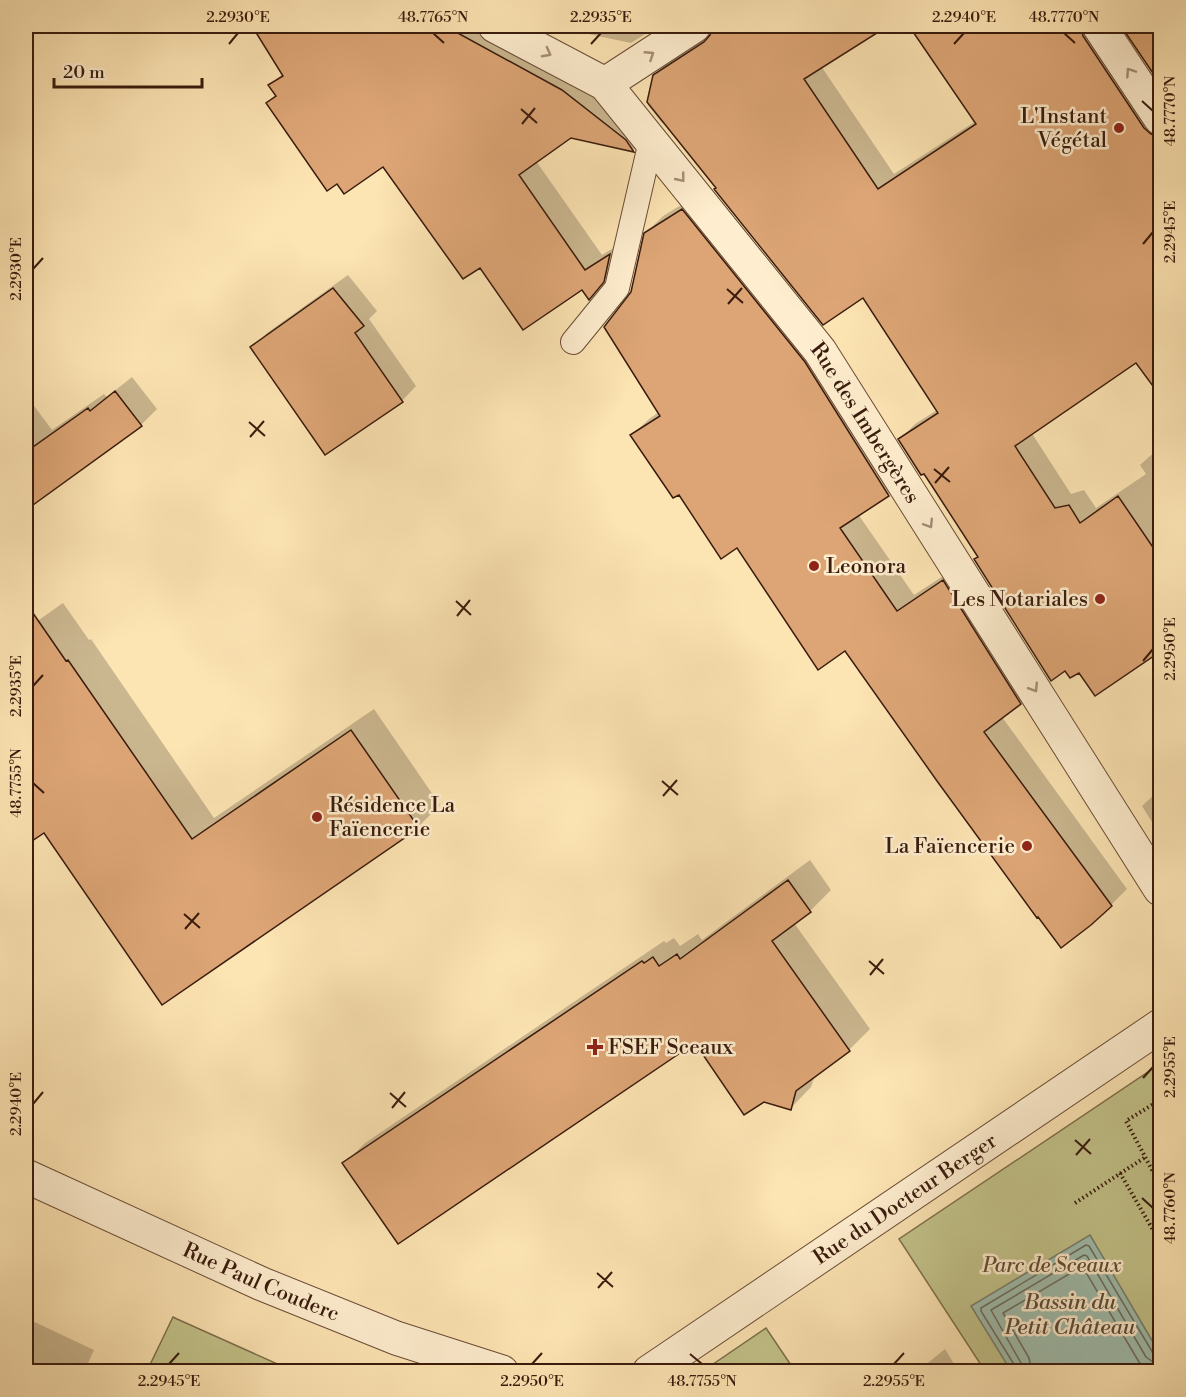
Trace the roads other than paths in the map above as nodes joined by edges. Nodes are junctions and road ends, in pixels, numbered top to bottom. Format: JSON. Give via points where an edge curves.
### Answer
{"nodes":[{"id":1,"x":495,"y":26,"type":"edge"},
{"id":2,"x":694,"y":26,"type":"edge"},
{"id":3,"x":1099,"y":26,"type":"edge"},
{"id":4,"x":605,"y":84,"type":"junction"},
{"id":5,"x":1161,"y":117,"type":"edge"},
{"id":6,"x":651,"y":141,"type":"junction"},
{"id":7,"x":573,"y":342,"type":"dead end"},
{"id":8,"x":1161,"y":889,"type":"edge"},
{"id":9,"x":1161,"y":1026,"type":"edge"},
{"id":10,"x":26,"y":1176,"type":"edge"},
{"id":11,"x":502,"y":1371,"type":"edge"},
{"id":12,"x":649,"y":1371,"type":"edge"}],
"edges":[{"from":1,"to":4,"type":"street","name":"Rue des Imbergères","one_way":true},
{"from":4,"to":2,"type":"street","one_way":true},
{"from":5,"to":3,"type":"street","one_way":true},
{"from":4,"to":6,"type":"street","name":"Rue des Imbergères"},
{"from":6,"to":7,"type":"lane","via":[[617,288]]},
{"from":6,"to":8,"type":"street","name":"Rue des Imbergères","one_way":true,"via":[[820,351]]},
{"from":9,"to":12,"type":"street","name":"Rue du Docteur Berger"},
{"from":10,"to":11,"type":"street","name":"Rue Paul Couderc","via":[[262,1284],[396,1338]]}]}
